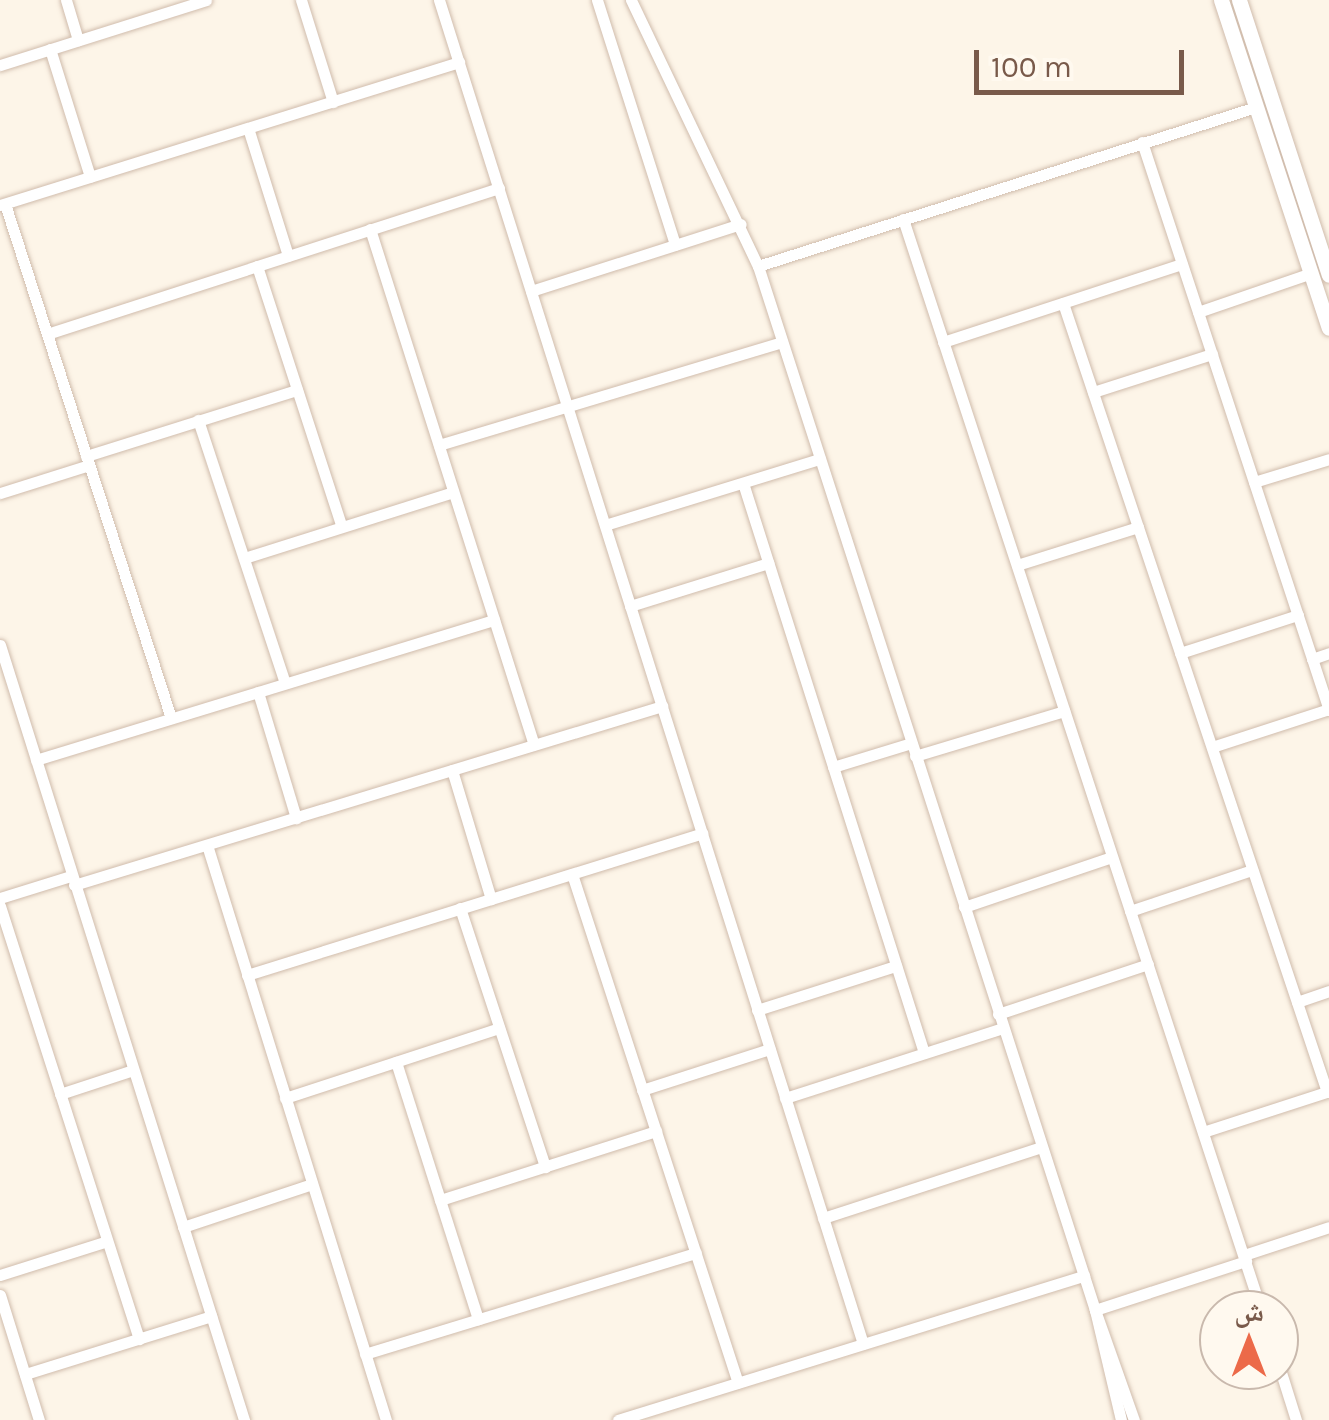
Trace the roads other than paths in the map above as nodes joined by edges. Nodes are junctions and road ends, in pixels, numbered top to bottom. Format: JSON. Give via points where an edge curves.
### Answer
{"nodes":[{"id":1,"x":66,"y":0,"type":"edge"},
{"id":2,"x":206,"y":0,"type":"edge"},
{"id":3,"x":302,"y":0,"type":"edge"},
{"id":4,"x":440,"y":0,"type":"edge"},
{"id":5,"x":597,"y":0,"type":"edge"},
{"id":6,"x":631,"y":0,"type":"edge"},
{"id":7,"x":1221,"y":0,"type":"edge"},
{"id":8,"x":1239,"y":0,"type":"edge"},
{"id":9,"x":78,"y":40,"type":"junction"},
{"id":10,"x":50,"y":49,"type":"junction"},
{"id":11,"x":459,"y":62,"type":"junction"},
{"id":12,"x":0,"y":64,"type":"edge"},
{"id":13,"x":333,"y":102,"type":"junction"},
{"id":14,"x":1256,"y":106,"type":"junction"},
{"id":15,"x":248,"y":128,"type":"junction"},
{"id":16,"x":1142,"y":142,"type":"junction"},
{"id":17,"x":90,"y":177,"type":"junction"},
{"id":18,"x":499,"y":188,"type":"junction"},
{"id":19,"x":2,"y":205,"type":"edge"},
{"id":20,"x":903,"y":220,"type":"junction"},
{"id":21,"x":741,"y":224,"type":"junction"},
{"id":22,"x":370,"y":229,"type":"junction"},
{"id":23,"x":675,"y":245,"type":"junction"},
{"id":24,"x":288,"y":256,"type":"junction"},
{"id":25,"x":1182,"y":264,"type":"junction"},
{"id":26,"x":256,"y":266,"type":"junction"},
{"id":27,"x":758,"y":266,"type":"junction"},
{"id":28,"x":1311,"y":273,"type":"junction"},
{"id":29,"x":1329,"y":274,"type":"edge"},
{"id":30,"x":531,"y":291,"type":"junction"},
{"id":31,"x":1063,"y":303,"type":"junction"},
{"id":32,"x":1198,"y":312,"type":"junction"},
{"id":33,"x":1329,"y":328,"type":"edge"},
{"id":34,"x":47,"y":334,"type":"junction"},
{"id":35,"x":782,"y":342,"type":"junction"},
{"id":36,"x":943,"y":342,"type":"junction"},
{"id":37,"x":1212,"y":354,"type":"junction"},
{"id":38,"x":297,"y":390,"type":"junction"},
{"id":39,"x":1093,"y":392,"type":"junction"},
{"id":40,"x":568,"y":406,"type":"junction"},
{"id":41,"x":198,"y":420,"type":"junction"},
{"id":42,"x":439,"y":445,"type":"junction"},
{"id":43,"x":1329,"y":459,"type":"edge"},
{"id":44,"x":87,"y":460,"type":"junction"},
{"id":45,"x":820,"y":460,"type":"junction"},
{"id":46,"x":1254,"y":482,"type":"junction"},
{"id":47,"x":743,"y":483,"type":"junction"},
{"id":48,"x":454,"y":492,"type":"junction"},
{"id":49,"x":0,"y":493,"type":"edge"},
{"id":50,"x":605,"y":525,"type":"junction"},
{"id":51,"x":1138,"y":526,"type":"junction"},
{"id":52,"x":342,"y":527,"type":"junction"},
{"id":53,"x":244,"y":558,"type":"junction"},
{"id":54,"x":768,"y":563,"type":"junction"},
{"id":55,"x":1016,"y":565,"type":"junction"},
{"id":56,"x":630,"y":606,"type":"junction"},
{"id":57,"x":1298,"y":615,"type":"junction"},
{"id":58,"x":494,"y":620,"type":"junction"},
{"id":59,"x":0,"y":647,"type":"edge"},
{"id":60,"x":1180,"y":653,"type":"junction"},
{"id":61,"x":1329,"y":653,"type":"edge"},
{"id":62,"x":1312,"y":658,"type":"junction"},
{"id":63,"x":286,"y":684,"type":"junction"},
{"id":64,"x":258,"y":692,"type":"junction"},
{"id":65,"x":662,"y":706,"type":"junction"},
{"id":66,"x":1064,"y":710,"type":"junction"},
{"id":67,"x":1329,"y":710,"type":"edge"},
{"id":68,"x":170,"y":718,"type":"junction"},
{"id":69,"x":534,"y":745,"type":"junction"},
{"id":70,"x":1212,"y":748,"type":"junction"},
{"id":71,"x":913,"y":750,"type":"junction"},
{"id":72,"x":36,"y":760,"type":"junction"},
{"id":73,"x":833,"y":767,"type":"junction"},
{"id":74,"x":452,"y":770,"type":"junction"},
{"id":75,"x":296,"y":818,"type":"junction"},
{"id":76,"x":702,"y":833,"type":"junction"},
{"id":77,"x":206,"y":845,"type":"junction"},
{"id":78,"x":1112,"y":857,"type":"junction"},
{"id":79,"x":1252,"y":870,"type":"junction"},
{"id":80,"x":572,"y":874,"type":"junction"},
{"id":81,"x":73,"y":881,"type":"junction"},
{"id":82,"x":0,"y":898,"type":"edge"},
{"id":83,"x":492,"y":898,"type":"junction"},
{"id":84,"x":0,"y":906,"type":"edge"},
{"id":85,"x":964,"y":907,"type":"junction"},
{"id":86,"x":460,"y":908,"type":"junction"},
{"id":87,"x":1130,"y":911,"type":"junction"},
{"id":88,"x":1148,"y":964,"type":"junction"},
{"id":89,"x":896,"y":966,"type":"junction"},
{"id":90,"x":247,"y":975,"type":"junction"},
{"id":91,"x":1329,"y":991,"type":"edge"},
{"id":92,"x":1296,"y":1002,"type":"junction"},
{"id":93,"x":758,"y":1010,"type":"junction"},
{"id":94,"x":998,"y":1014,"type":"junction"},
{"id":95,"x":500,"y":1028,"type":"junction"},
{"id":96,"x":1002,"y":1028,"type":"junction"},
{"id":97,"x":770,"y":1050,"type":"junction"},
{"id":98,"x":924,"y":1053,"type":"junction"},
{"id":99,"x":396,"y":1062,"type":"junction"},
{"id":100,"x":133,"y":1070,"type":"junction"},
{"id":101,"x":642,"y":1090,"type":"junction"},
{"id":102,"x":1328,"y":1091,"type":"edge"},
{"id":103,"x":60,"y":1094,"type":"junction"},
{"id":104,"x":285,"y":1098,"type":"junction"},
{"id":105,"x":785,"y":1098,"type":"junction"},
{"id":106,"x":656,"y":1132,"type":"junction"},
{"id":107,"x":1203,"y":1132,"type":"junction"},
{"id":108,"x":1041,"y":1147,"type":"junction"},
{"id":109,"x":545,"y":1167,"type":"junction"},
{"id":110,"x":312,"y":1184,"type":"junction"},
{"id":111,"x":440,"y":1200,"type":"junction"},
{"id":112,"x":823,"y":1218,"type":"junction"},
{"id":113,"x":183,"y":1227,"type":"junction"},
{"id":114,"x":1329,"y":1227,"type":"edge"},
{"id":115,"x":108,"y":1241,"type":"junction"},
{"id":116,"x":696,"y":1252,"type":"junction"},
{"id":117,"x":1245,"y":1258,"type":"junction"},
{"id":118,"x":0,"y":1274,"type":"edge"},
{"id":119,"x":1084,"y":1276,"type":"junction"},
{"id":120,"x":1255,"y":1290,"type":"edge"},
{"id":121,"x":0,"y":1296,"type":"edge"},
{"id":122,"x":1095,"y":1310,"type":"junction"},
{"id":123,"x":211,"y":1316,"type":"junction"},
{"id":124,"x":478,"y":1319,"type":"junction"},
{"id":125,"x":139,"y":1339,"type":"junction"},
{"id":126,"x":863,"y":1344,"type":"junction"},
{"id":127,"x":365,"y":1354,"type":"junction"},
{"id":128,"x":25,"y":1374,"type":"junction"},
{"id":129,"x":738,"y":1383,"type":"junction"},
{"id":130,"x":1287,"y":1390,"type":"edge"},
{"id":131,"x":240,"y":1419,"type":"edge"},
{"id":132,"x":39,"y":1420,"type":"edge"},
{"id":133,"x":386,"y":1420,"type":"edge"},
{"id":134,"x":618,"y":1420,"type":"edge"},
{"id":135,"x":1122,"y":1420,"type":"edge"},
{"id":136,"x":1134,"y":1420,"type":"edge"},
{"id":137,"x":1296,"y":1420,"type":"edge"}],
"edges":[{"from":1,"to":9,"type":"street"},
{"from":2,"to":9,"type":"street"},
{"from":3,"to":13,"type":"street"},
{"from":4,"to":11,"type":"street"},
{"from":5,"to":23,"type":"street"},
{"from":6,"to":21,"type":"street"},
{"from":7,"to":14,"type":"street"},
{"from":8,"to":29,"type":"street"},
{"from":9,"to":10,"type":"street"},
{"from":10,"to":12,"type":"street"},
{"from":10,"to":17,"type":"street"},
{"from":11,"to":13,"type":"street"},
{"from":11,"to":18,"type":"street"},
{"from":13,"to":15,"type":"street"},
{"from":14,"to":16,"type":"street"},
{"from":14,"to":28,"type":"street"},
{"from":15,"to":17,"type":"street"},
{"from":15,"to":24,"type":"street"},
{"from":16,"to":20,"type":"street"},
{"from":16,"to":25,"type":"street"},
{"from":17,"to":19,"type":"street"},
{"from":18,"to":22,"type":"street"},
{"from":18,"to":30,"type":"street"},
{"from":19,"to":34,"type":"street"},
{"from":20,"to":27,"type":"street"},
{"from":20,"to":36,"type":"street"},
{"from":21,"to":23,"type":"street"},
{"from":21,"to":27,"type":"street"},
{"from":22,"to":24,"type":"street"},
{"from":22,"to":42,"type":"street"},
{"from":23,"to":30,"type":"street"},
{"from":24,"to":26,"type":"street"},
{"from":25,"to":31,"type":"street"},
{"from":25,"to":32,"type":"street"},
{"from":26,"to":34,"type":"street"},
{"from":26,"to":38,"type":"street"},
{"from":27,"to":35,"type":"street"},
{"from":28,"to":32,"type":"street"},
{"from":28,"to":33,"type":"street"},
{"from":30,"to":40,"type":"street"},
{"from":31,"to":36,"type":"street"},
{"from":31,"to":39,"type":"street"},
{"from":32,"to":37,"type":"street"},
{"from":34,"to":44,"type":"street"},
{"from":35,"to":40,"type":"street"},
{"from":35,"to":45,"type":"street"},
{"from":36,"to":55,"type":"street"},
{"from":37,"to":39,"type":"street"},
{"from":37,"to":46,"type":"street"},
{"from":38,"to":41,"type":"street"},
{"from":38,"to":52,"type":"street"},
{"from":39,"to":51,"type":"street"},
{"from":40,"to":42,"type":"street"},
{"from":40,"to":50,"type":"street"},
{"from":41,"to":44,"type":"street"},
{"from":41,"to":53,"type":"street"},
{"from":42,"to":48,"type":"street"},
{"from":43,"to":46,"type":"street"},
{"from":44,"to":49,"type":"street"},
{"from":44,"to":68,"type":"street"},
{"from":45,"to":47,"type":"street"},
{"from":45,"to":71,"type":"street"},
{"from":46,"to":57,"type":"street"},
{"from":47,"to":50,"type":"street"},
{"from":47,"to":54,"type":"street"},
{"from":48,"to":52,"type":"street"},
{"from":48,"to":58,"type":"street"},
{"from":50,"to":56,"type":"street"},
{"from":51,"to":55,"type":"street"},
{"from":51,"to":60,"type":"street"},
{"from":52,"to":53,"type":"street"},
{"from":53,"to":63,"type":"street"},
{"from":54,"to":56,"type":"street"},
{"from":54,"to":73,"type":"street"},
{"from":55,"to":66,"type":"street"},
{"from":56,"to":65,"type":"street"},
{"from":57,"to":60,"type":"street"},
{"from":57,"to":62,"type":"street"},
{"from":58,"to":63,"type":"street"},
{"from":58,"to":69,"type":"street"},
{"from":59,"to":72,"type":"street"},
{"from":60,"to":70,"type":"street"},
{"from":61,"to":62,"type":"street"},
{"from":62,"to":67,"type":"street"},
{"from":63,"to":64,"type":"street"},
{"from":64,"to":68,"type":"street"},
{"from":64,"to":75,"type":"street"},
{"from":65,"to":69,"type":"street"},
{"from":65,"to":76,"type":"street"},
{"from":66,"to":71,"type":"street"},
{"from":66,"to":78,"type":"street"},
{"from":67,"to":70,"type":"street"},
{"from":68,"to":72,"type":"street"},
{"from":69,"to":74,"type":"street"},
{"from":70,"to":79,"type":"street"},
{"from":71,"to":73,"type":"street"},
{"from":71,"to":85,"type":"street"},
{"from":72,"to":81,"type":"street"},
{"from":73,"to":89,"type":"street"},
{"from":74,"to":75,"type":"street"},
{"from":74,"to":83,"type":"street"},
{"from":75,"to":77,"type":"street"},
{"from":76,"to":80,"type":"street"},
{"from":76,"to":93,"type":"street"},
{"from":77,"to":81,"type":"street"},
{"from":77,"to":90,"type":"street"},
{"from":78,"to":85,"type":"street"},
{"from":78,"to":87,"type":"street"},
{"from":79,"to":87,"type":"street"},
{"from":79,"to":92,"type":"street"},
{"from":80,"to":83,"type":"street"},
{"from":80,"to":101,"type":"street"},
{"from":81,"to":82,"type":"street"},
{"from":81,"to":100,"type":"street"},
{"from":83,"to":86,"type":"street"},
{"from":84,"to":103,"type":"street"},
{"from":85,"to":94,"type":"street"},
{"from":86,"to":90,"type":"street"},
{"from":86,"to":95,"type":"street"},
{"from":87,"to":88,"type":"street"},
{"from":88,"to":94,"type":"street"},
{"from":88,"to":107,"type":"street"},
{"from":89,"to":93,"type":"street"},
{"from":89,"to":98,"type":"street"},
{"from":90,"to":104,"type":"street"},
{"from":91,"to":92,"type":"street"},
{"from":92,"to":102,"type":"street"},
{"from":93,"to":97,"type":"street"},
{"from":94,"to":96,"type":"street"},
{"from":95,"to":99,"type":"street"},
{"from":95,"to":109,"type":"street"},
{"from":96,"to":98,"type":"street"},
{"from":96,"to":108,"type":"street"},
{"from":97,"to":101,"type":"street"},
{"from":97,"to":105,"type":"street"},
{"from":98,"to":105,"type":"street"},
{"from":99,"to":104,"type":"street"},
{"from":99,"to":111,"type":"street"},
{"from":100,"to":103,"type":"street"},
{"from":100,"to":113,"type":"street"},
{"from":101,"to":106,"type":"street"},
{"from":102,"to":107,"type":"street"},
{"from":103,"to":115,"type":"street"},
{"from":104,"to":110,"type":"street"},
{"from":105,"to":112,"type":"street"},
{"from":106,"to":109,"type":"street"},
{"from":106,"to":116,"type":"street"},
{"from":107,"to":117,"type":"street"},
{"from":108,"to":112,"type":"street"},
{"from":108,"to":119,"type":"street"},
{"from":109,"to":111,"type":"street"},
{"from":110,"to":113,"type":"street"},
{"from":110,"to":127,"type":"street"},
{"from":111,"to":124,"type":"street"},
{"from":112,"to":126,"type":"street"},
{"from":113,"to":123,"type":"street"},
{"from":114,"to":117,"type":"street"},
{"from":115,"to":118,"type":"street"},
{"from":115,"to":125,"type":"street"},
{"from":116,"to":124,"type":"street"},
{"from":116,"to":129,"type":"street"},
{"from":117,"to":120,"type":"street"},
{"from":117,"to":122,"type":"street"},
{"from":119,"to":122,"type":"street"},
{"from":119,"to":126,"type":"street"},
{"from":121,"to":128,"type":"street"},
{"from":122,"to":135,"type":"street"},
{"from":122,"to":136,"type":"street"},
{"from":123,"to":125,"type":"street"},
{"from":123,"to":131,"type":"street"},
{"from":124,"to":127,"type":"street"},
{"from":125,"to":128,"type":"street"},
{"from":126,"to":129,"type":"street"},
{"from":127,"to":133,"type":"street"},
{"from":128,"to":132,"type":"street"},
{"from":129,"to":134,"type":"street"},
{"from":130,"to":137,"type":"street"}]}
